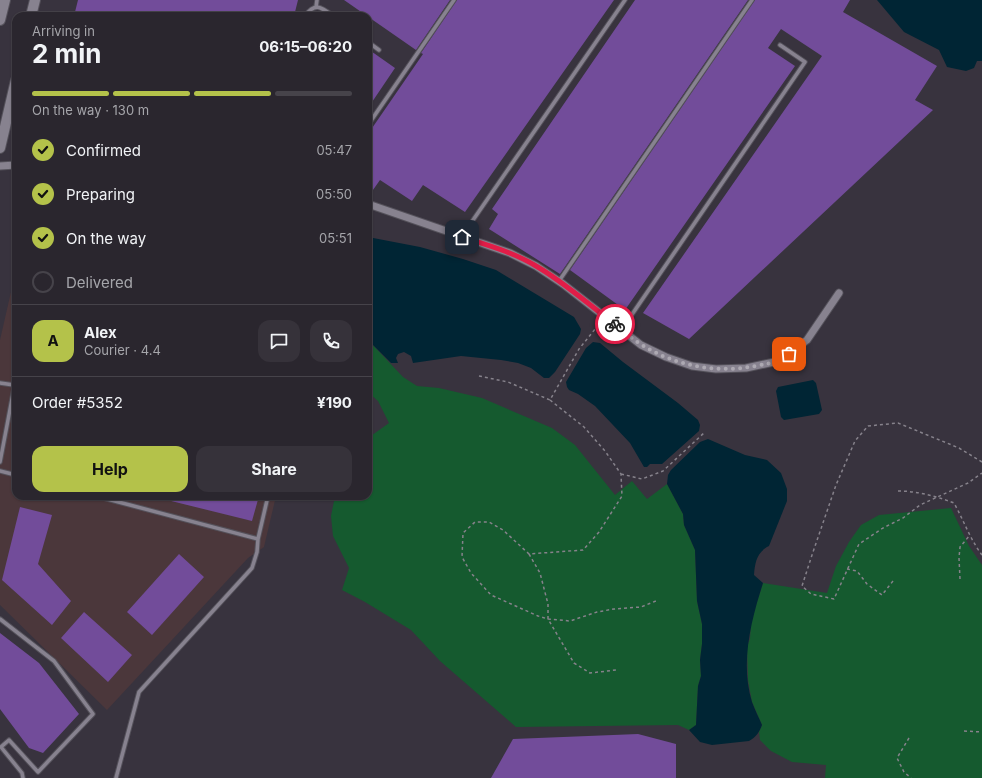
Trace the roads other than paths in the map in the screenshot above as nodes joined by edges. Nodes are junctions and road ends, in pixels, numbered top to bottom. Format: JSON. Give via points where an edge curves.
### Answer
{"nodes":[{"id":1,"x":5,"y":0,"type":"edge"},
{"id":2,"x":35,"y":0,"type":"edge"},
{"id":3,"x":317,"y":0,"type":"edge"},
{"id":4,"x":454,"y":0,"type":"edge"},
{"id":5,"x":625,"y":0,"type":"edge"},
{"id":6,"x":752,"y":0,"type":"edge"},
{"id":7,"x":316,"y":7,"type":"junction"},
{"id":8,"x":32,"y":12,"type":"edge"},
{"id":9,"x":308,"y":12,"type":"edge"},
{"id":10,"x":327,"y":12,"type":"edge"},
{"id":11,"x":0,"y":20,"type":"edge"},
{"id":12,"x":372,"y":45,"type":"edge"},
{"id":13,"x":780,"y":45,"type":"dead end"},
{"id":14,"x":379,"y":50,"type":"dead end"},
{"id":15,"x":12,"y":97,"type":"edge"},
{"id":16,"x":372,"y":119,"type":"edge"},
{"id":17,"x":0,"y":148,"type":"edge"},
{"id":18,"x":12,"y":165,"type":"edge"},
{"id":19,"x":0,"y":166,"type":"edge"},
{"id":20,"x":372,"y":205,"type":"edge"},
{"id":21,"x":462,"y":237,"type":"junction"},
{"id":22,"x":559,"y":281,"type":"junction"},
{"id":23,"x":839,"y":293,"type":"dead end"},
{"id":24,"x":622,"y":330,"type":"junction"},
{"id":25,"x":0,"y":383,"type":"edge"},
{"id":26,"x":12,"y":385,"type":"edge"},
{"id":27,"x":12,"y":396,"type":"edge"},
{"id":28,"x":0,"y":462,"type":"edge"},
{"id":29,"x":0,"y":470,"type":"edge"},
{"id":30,"x":12,"y":474,"type":"edge"},
{"id":31,"x":114,"y":500,"type":"edge"},
{"id":32,"x":267,"y":500,"type":"edge"},
{"id":33,"x":258,"y":539,"type":"junction"},
{"id":34,"x":0,"y":619,"type":"edge"},
{"id":35,"x":1,"y":747,"type":"edge"},
{"id":36,"x":23,"y":778,"type":"edge"},
{"id":37,"x":116,"y":778,"type":"edge"}],
"edges":[{"from":1,"to":11,"type":"main road"},
{"from":2,"to":8,"type":"main road"},
{"from":3,"to":7,"type":"lane"},
{"from":4,"to":16,"type":"lane"},
{"from":5,"to":21,"type":"lane"},
{"from":6,"to":22,"type":"lane"},
{"from":7,"to":9,"type":"lane"},
{"from":7,"to":10,"type":"lane"},
{"from":12,"to":14,"type":"lane"},
{"from":13,"to":24,"type":"lane","via":[[805,62]]},
{"from":15,"to":17,"type":"main road"},
{"from":18,"to":19,"type":"street"},
{"from":20,"to":21,"type":"street"},
{"from":21,"to":22,"type":"street","via":[[510,253]]},
{"from":22,"to":24,"type":"street"},
{"from":23,"to":24,"type":"street","via":[[807,340],[779,361],[746,368],[716,369],[692,366],[641,345]]},
{"from":25,"to":26,"type":"lane"},
{"from":27,"to":28,"type":"lane"},
{"from":29,"to":30,"type":"lane"},
{"from":31,"to":33,"type":"lane"},
{"from":32,"to":33,"type":"lane"},
{"from":33,"to":37,"type":"lane","via":[[252,568],[139,692]]},
{"from":34,"to":35,"type":"lane","via":[[54,661],[93,714],[38,772],[9,740]]},
{"from":35,"to":36,"type":"lane","via":[[22,773]]}]}
